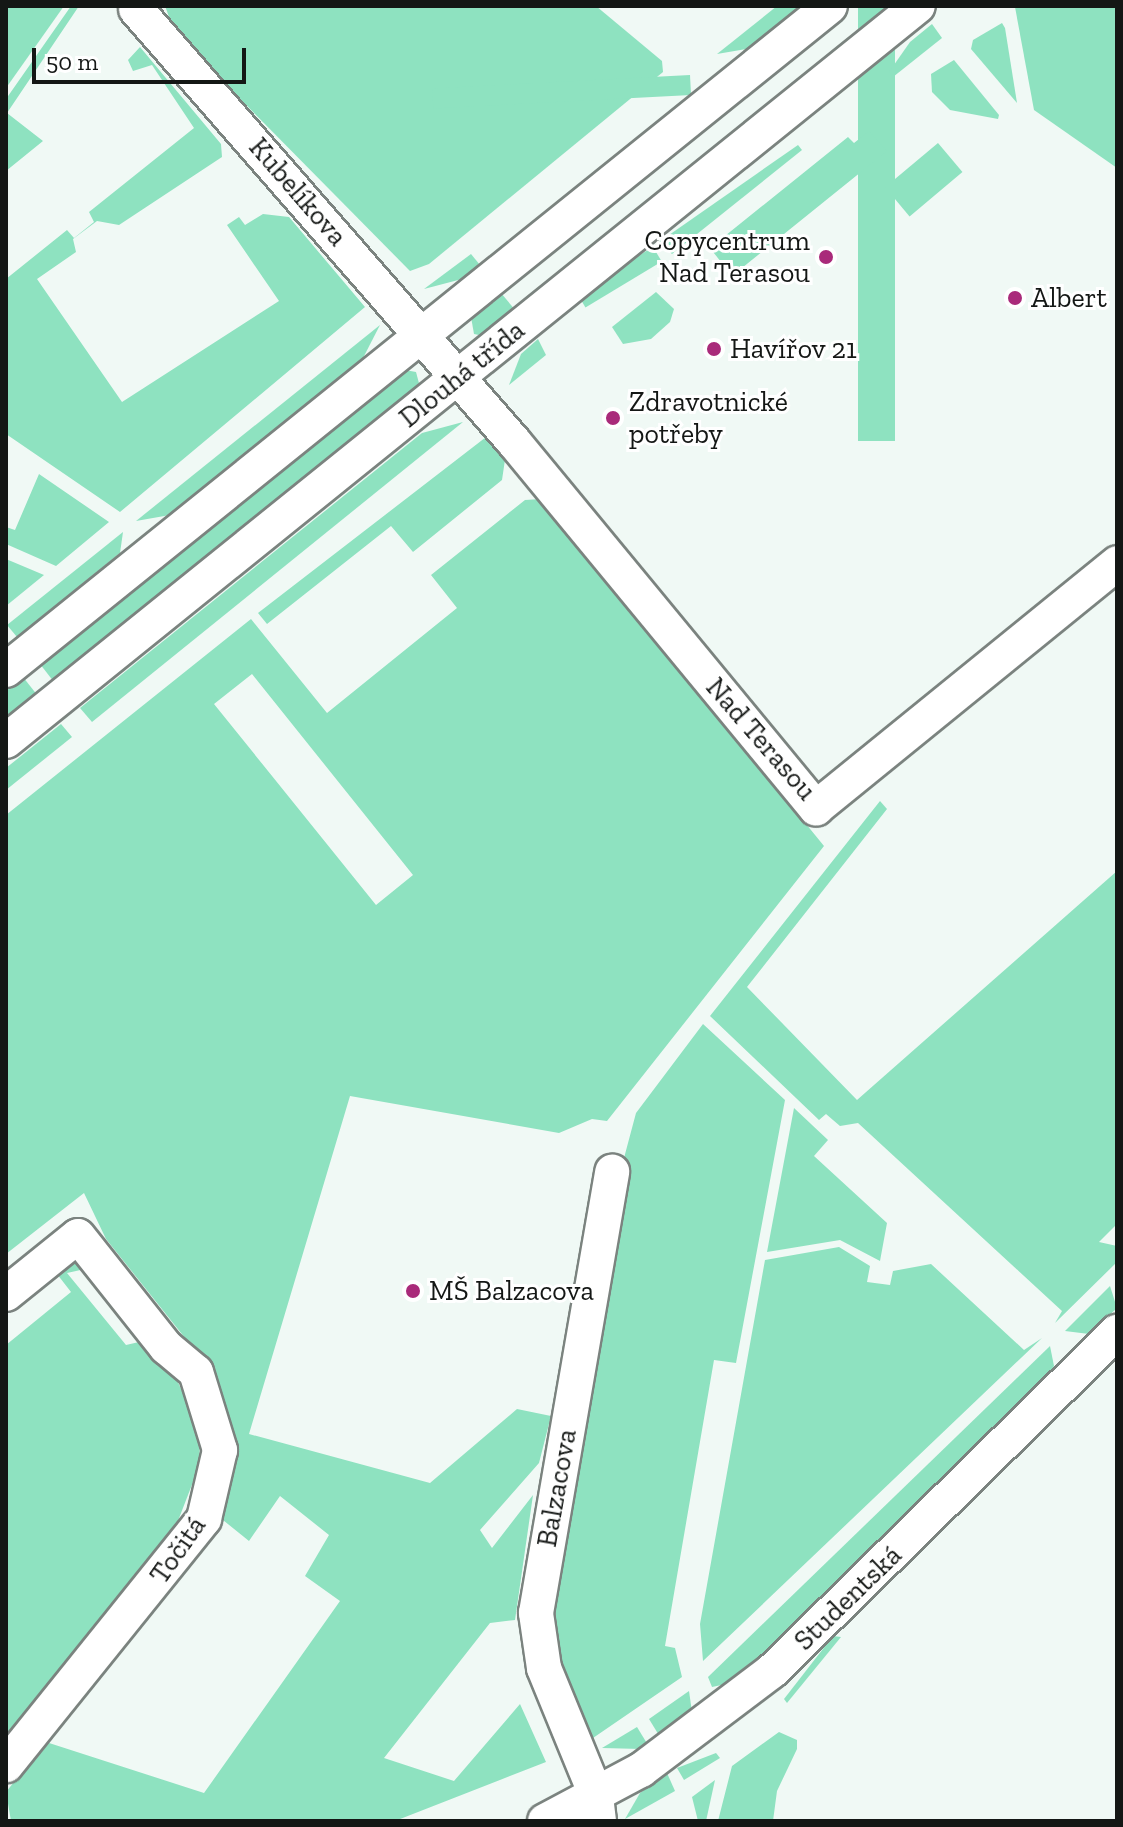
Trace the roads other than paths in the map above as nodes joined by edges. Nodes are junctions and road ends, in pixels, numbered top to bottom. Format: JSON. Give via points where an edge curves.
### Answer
{"nodes":[{"id":1,"x":830,"y":6,"type":"edge"},
{"id":2,"x":918,"y":6,"type":"edge"},
{"id":3,"x":136,"y":9,"type":"dead end"},
{"id":4,"x":423,"y":335,"type":"junction"},
{"id":5,"x":459,"y":377,"type":"junction"},
{"id":6,"x":1117,"y":563,"type":"edge"},
{"id":7,"x":6,"y":670,"type":"edge"},
{"id":8,"x":6,"y":741,"type":"edge"},
{"id":9,"x":612,"y":1172,"type":"dead end"},
{"id":10,"x":6,"y":1294,"type":"edge"},
{"id":11,"x":1117,"y":1332,"type":"edge"},
{"id":12,"x":6,"y":1765,"type":"edge"},
{"id":13,"x":598,"y":1808,"type":"edge"},
{"id":14,"x":545,"y":1821,"type":"edge"}],
"edges":[{"from":1,"to":4,"type":"street","name":"Dlouhá třída"},
{"from":2,"to":5,"type":"street","name":"Dlouhá třída"},
{"from":3,"to":4,"type":"street","name":"Kubelíkova"},
{"from":4,"to":5,"type":"street","name":"Kubelíkova"},
{"from":4,"to":7,"type":"street","name":"Dlouhá třída"},
{"from":5,"to":6,"type":"street","name":"Nad Terasou","via":[[816,808]]},
{"from":5,"to":8,"type":"street","name":"Dlouhá třída"},
{"from":9,"to":13,"type":"street","name":"Balzacova","via":[[536,1613],[544,1668]]},
{"from":10,"to":12,"type":"street","name":"Točitá","via":[[78,1236],[166,1347],[196,1372],[220,1450],[216,1483],[196,1530]]},
{"from":11,"to":13,"type":"street","name":"Studentská","via":[[796,1650]]},
{"from":13,"to":14,"type":"street","name":"Studentská"}]}
